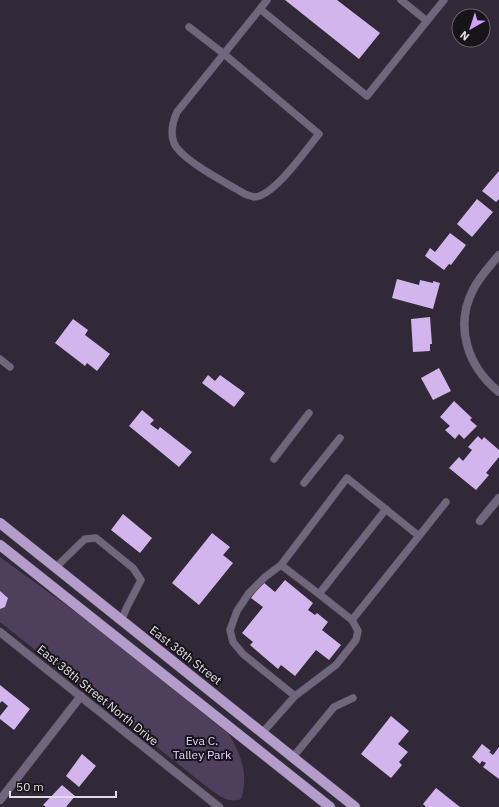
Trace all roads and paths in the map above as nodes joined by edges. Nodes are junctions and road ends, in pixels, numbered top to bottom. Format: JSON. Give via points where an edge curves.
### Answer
{"nodes":[{"id":1,"x":267,"y":0,"type":"edge"},
{"id":2,"x":401,"y":0,"type":"edge"},
{"id":3,"x":444,"y":0,"type":"edge"},
{"id":4,"x":260,"y":9,"type":"junction"},
{"id":5,"x":427,"y":21,"type":"junction"},
{"id":6,"x":189,"y":27,"type":"dead end"},
{"id":7,"x":224,"y":54,"type":"junction"},
{"id":8,"x":499,"y":255,"type":"edge"},
{"id":9,"x":0,"y":359,"type":"edge"},
{"id":10,"x":10,"y":368,"type":"dead end"},
{"id":11,"x":499,"y":392,"type":"edge"},
{"id":12,"x":309,"y":413,"type":"dead end"},
{"id":13,"x":340,"y":438,"type":"dead end"},
{"id":14,"x":274,"y":459,"type":"dead end"},
{"id":15,"x":304,"y":483,"type":"dead end"},
{"id":16,"x":499,"y":498,"type":"edge"},
{"id":17,"x":446,"y":502,"type":"dead end"},
{"id":18,"x":386,"y":509,"type":"junction"},
{"id":19,"x":480,"y":521,"type":"dead end"},
{"id":20,"x":0,"y":523,"type":"edge"},
{"id":21,"x":419,"y":536,"type":"junction"},
{"id":22,"x":0,"y":545,"type":"edge"},
{"id":23,"x":281,"y":565,"type":"junction"},
{"id":24,"x":55,"y":568,"type":"junction"},
{"id":25,"x":319,"y":594,"type":"junction"},
{"id":26,"x":352,"y":620,"type":"junction"},
{"id":27,"x":121,"y":621,"type":"junction"},
{"id":28,"x":0,"y":632,"type":"edge"},
{"id":29,"x":81,"y":696,"type":"junction"},
{"id":30,"x":295,"y":696,"type":"junction"},
{"id":31,"x":353,"y":698,"type":"dead end"},
{"id":32,"x":263,"y":732,"type":"junction"},
{"id":33,"x":293,"y":757,"type":"junction"},
{"id":34,"x":0,"y":800,"type":"edge"},
{"id":35,"x":219,"y":807,"type":"edge"},
{"id":36,"x":330,"y":807,"type":"edge"},
{"id":37,"x":355,"y":807,"type":"edge"}],
"edges":[{"from":1,"to":4,"type":"lane"},
{"from":2,"to":5,"type":"lane"},
{"from":3,"to":5,"type":"lane"},
{"from":4,"to":5,"type":"lane","via":[[367,96]]},
{"from":4,"to":7,"type":"lane"},
{"from":6,"to":7,"type":"lane"},
{"from":7,"to":7,"type":"lane","via":[[177,112],[173,122],[174,142],[185,157],[254,197],[268,191],[319,134]]},
{"from":8,"to":11,"type":"street","via":[[472,290],[466,308],[464,327],[466,347],[471,359],[481,376]]},
{"from":9,"to":10,"type":"lane"},
{"from":12,"to":14,"type":"lane"},
{"from":13,"to":15,"type":"lane"},
{"from":16,"to":19,"type":"street"},
{"from":17,"to":21,"type":"lane"},
{"from":18,"to":21,"type":"lane"},
{"from":18,"to":23,"type":"lane","via":[[347,478]]},
{"from":18,"to":25,"type":"lane"},
{"from":20,"to":24,"type":"main road","name":"East 38th Street"},
{"from":21,"to":26,"type":"lane"},
{"from":22,"to":36,"type":"main road"},
{"from":23,"to":25,"type":"lane"},
{"from":23,"to":30,"type":"lane","via":[[249,594],[238,610],[230,630],[232,642],[243,654]]},
{"from":24,"to":27,"type":"main road","name":"East 38th Street"},
{"from":24,"to":27,"type":"lane","via":[[85,539],[96,538],[133,568],[141,580]]},
{"from":25,"to":26,"type":"lane"},
{"from":26,"to":30,"type":"lane","via":[[358,630],[356,640],[336,665]]},
{"from":27,"to":32,"type":"main road","name":"East 38th Street"},
{"from":28,"to":29,"type":"street","name":"East 38th Street North Drive"},
{"from":29,"to":34,"type":"street"},
{"from":29,"to":35,"type":"street","name":"East 38th Street North Drive"},
{"from":30,"to":32,"type":"lane"},
{"from":31,"to":33,"type":"lane","via":[[334,706]]},
{"from":32,"to":33,"type":"main road","name":"East 38th Street"},
{"from":33,"to":37,"type":"main road","name":"East 38th Street"}]}
